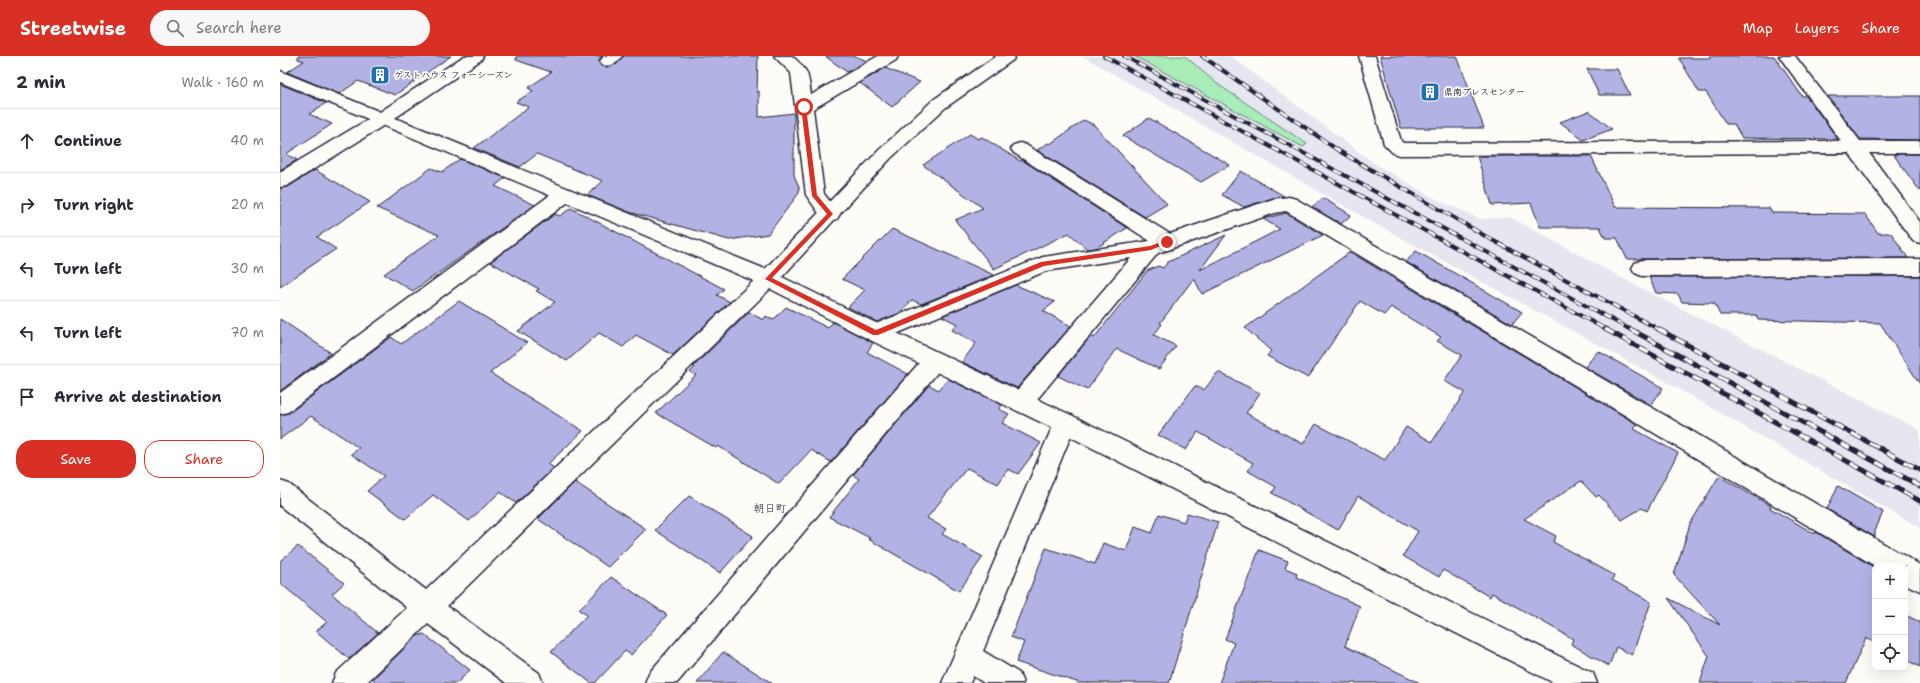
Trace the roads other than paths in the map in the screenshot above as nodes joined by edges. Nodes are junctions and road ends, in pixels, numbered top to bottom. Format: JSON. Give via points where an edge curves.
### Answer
{"nodes":[{"id":1,"x":475,"y":56,"type":"edge"},
{"id":2,"x":782,"y":56,"type":"edge"},
{"id":3,"x":890,"y":56,"type":"edge"},
{"id":4,"x":1007,"y":56,"type":"edge"},
{"id":5,"x":1367,"y":56,"type":"edge"},
{"id":6,"x":1787,"y":56,"type":"edge"},
{"id":7,"x":280,"y":76,"type":"edge"},
{"id":8,"x":804,"y":107,"type":"junction"},
{"id":9,"x":383,"y":118,"type":"junction"},
{"id":10,"x":1853,"y":147,"type":"junction"},
{"id":11,"x":1920,"y":147,"type":"edge"},
{"id":12,"x":1020,"y":149,"type":"dead end"},
{"id":13,"x":280,"y":181,"type":"edge"},
{"id":14,"x":564,"y":194,"type":"junction"},
{"id":15,"x":830,"y":214,"type":"junction"},
{"id":16,"x":1920,"y":236,"type":"edge"},
{"id":17,"x":1159,"y":245,"type":"junction"},
{"id":18,"x":1920,"y":267,"type":"edge"},
{"id":19,"x":1642,"y":268,"type":"dead end"},
{"id":20,"x":768,"y":279,"type":"junction"},
{"id":21,"x":876,"y":333,"type":"junction"},
{"id":22,"x":934,"y":361,"type":"junction"},
{"id":23,"x":1021,"y":402,"type":"junction"},
{"id":24,"x":280,"y":405,"type":"edge"},
{"id":25,"x":1064,"y":423,"type":"junction"},
{"id":26,"x":280,"y":492,"type":"edge"},
{"id":27,"x":1893,"y":563,"type":"edge"},
{"id":28,"x":1908,"y":572,"type":"edge"},
{"id":29,"x":1920,"y":579,"type":"edge"},
{"id":30,"x":427,"y":607,"type":"junction"},
{"id":31,"x":967,"y":658,"type":"junction"},
{"id":32,"x":346,"y":683,"type":"edge"},
{"id":33,"x":529,"y":683,"type":"edge"},
{"id":34,"x":659,"y":683,"type":"edge"},
{"id":35,"x":956,"y":683,"type":"edge"},
{"id":36,"x":1009,"y":683,"type":"edge"},
{"id":37,"x":1583,"y":683,"type":"edge"}],
"edges":[{"from":1,"to":9,"type":"street"},
{"from":2,"to":8,"type":"street","via":[[799,71]]},
{"from":3,"to":8,"type":"street"},
{"from":4,"to":15,"type":"street","via":[[939,104],[884,156]]},
{"from":5,"to":10,"type":"street","via":[[1393,144],[1399,149]]},
{"from":6,"to":10,"type":"street"},
{"from":7,"to":9,"type":"street"},
{"from":8,"to":15,"type":"street","via":[[815,196]]},
{"from":9,"to":13,"type":"street"},
{"from":9,"to":14,"type":"street"},
{"from":10,"to":11,"type":"street"},
{"from":10,"to":16,"type":"street"},
{"from":12,"to":17,"type":"street"},
{"from":14,"to":20,"type":"street"},
{"from":14,"to":24,"type":"street"},
{"from":15,"to":20,"type":"street"},
{"from":17,"to":21,"type":"street","via":[[1043,264]]},
{"from":17,"to":23,"type":"street"},
{"from":17,"to":27,"type":"street","via":[[1273,206],[1289,204]]},
{"from":18,"to":19,"type":"street"},
{"from":20,"to":21,"type":"street"},
{"from":20,"to":30,"type":"street"},
{"from":21,"to":22,"type":"street"},
{"from":22,"to":23,"type":"street"},
{"from":22,"to":34,"type":"street"},
{"from":23,"to":25,"type":"street"},
{"from":25,"to":31,"type":"street"},
{"from":25,"to":37,"type":"street"},
{"from":26,"to":30,"type":"street"},
{"from":28,"to":29,"type":"street"},
{"from":30,"to":32,"type":"street"},
{"from":30,"to":33,"type":"street"},
{"from":31,"to":35,"type":"street"},
{"from":31,"to":36,"type":"street"}]}
